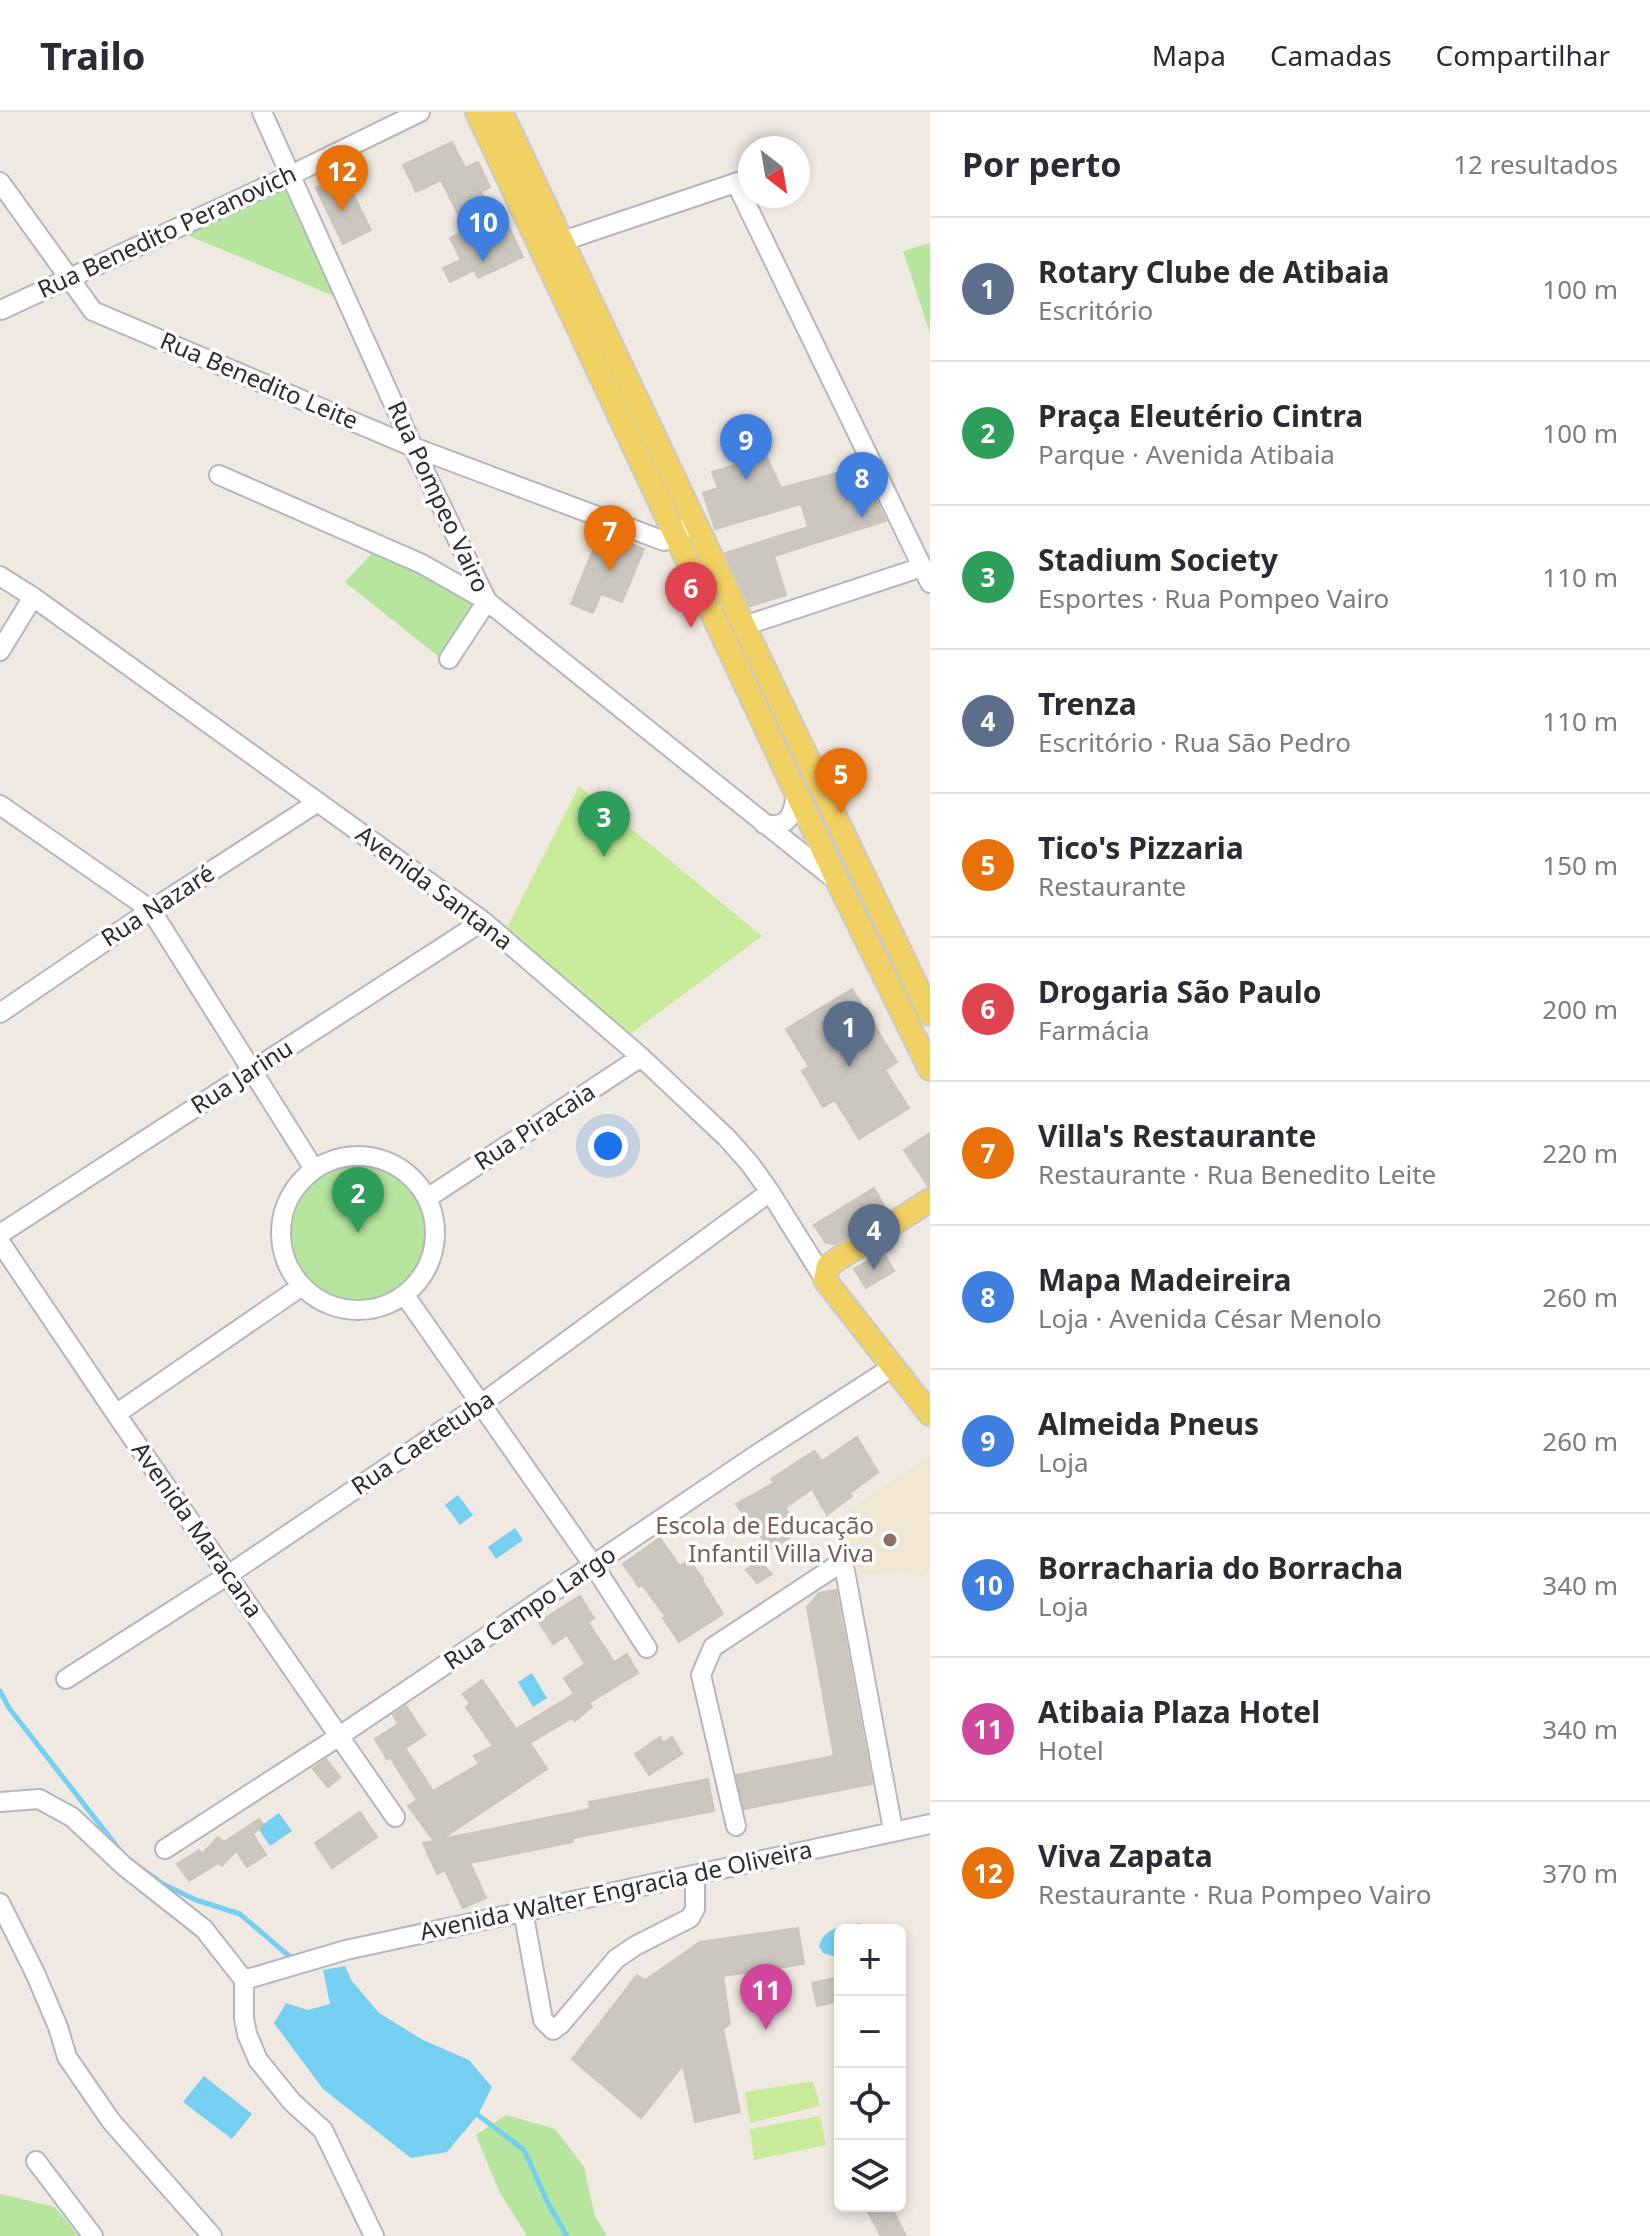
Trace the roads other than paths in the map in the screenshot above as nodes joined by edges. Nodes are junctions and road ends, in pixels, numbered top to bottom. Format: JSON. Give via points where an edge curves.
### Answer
{"nodes":[{"id":1,"x":262,"y":112,"type":"edge"},
{"id":2,"x":420,"y":112,"type":"edge"},
{"id":3,"x":477,"y":112,"type":"edge"},
{"id":4,"x":501,"y":112,"type":"edge"},
{"id":5,"x":291,"y":175,"type":"junction"},
{"id":6,"x":0,"y":182,"type":"edge"},
{"id":7,"x":738,"y":182,"type":"edge"},
{"id":8,"x":756,"y":208,"type":"edge"},
{"id":9,"x":563,"y":241,"type":"junction"},
{"id":10,"x":69,"y":277,"type":"junction"},
{"id":11,"x":1,"y":310,"type":"edge"},
{"id":12,"x":413,"y":447,"type":"junction"},
{"id":13,"x":219,"y":475,"type":"dead end"},
{"id":14,"x":697,"y":524,"type":"junction"},
{"id":15,"x":668,"y":538,"type":"junction"},
{"id":16,"x":926,"y":575,"type":"edge"},
{"id":17,"x":0,"y":576,"type":"edge"},
{"id":18,"x":33,"y":597,"type":"junction"},
{"id":19,"x":487,"y":601,"type":"junction"},
{"id":20,"x":744,"y":626,"type":"junction"},
{"id":21,"x":0,"y":651,"type":"edge"},
{"id":22,"x":449,"y":659,"type":"dead end"},
{"id":23,"x":796,"y":794,"type":"junction"},
{"id":24,"x":318,"y":802,"type":"junction"},
{"id":25,"x":0,"y":805,"type":"edge"},
{"id":26,"x":764,"y":824,"type":"junction"},
{"id":27,"x":838,"y":882,"type":"junction"},
{"id":28,"x":876,"y":899,"type":"junction"},
{"id":29,"x":151,"y":910,"type":"junction"},
{"id":30,"x":483,"y":921,"type":"junction"},
{"id":31,"x":928,"y":1007,"type":"edge"},
{"id":32,"x":0,"y":1013,"type":"edge"},
{"id":33,"x":641,"y":1057,"type":"junction"},
{"id":34,"x":930,"y":1069,"type":"edge"},
{"id":35,"x":253,"y":1070,"type":"junction"},
{"id":36,"x":314,"y":1169,"type":"junction"},
{"id":37,"x":770,"y":1192,"type":"junction"},
{"id":38,"x":429,"y":1197,"type":"junction"},
{"id":39,"x":930,"y":1200,"type":"edge"},
{"id":40,"x":0,"y":1234,"type":"edge"},
{"id":41,"x":0,"y":1242,"type":"edge"},
{"id":42,"x":830,"y":1270,"type":"junction"},
{"id":43,"x":299,"y":1288,"type":"junction"},
{"id":44,"x":406,"y":1297,"type":"junction"},
{"id":45,"x":894,"y":1366,"type":"junction"},
{"id":46,"x":481,"y":1404,"type":"junction"},
{"id":47,"x":116,"y":1414,"type":"junction"},
{"id":48,"x":930,"y":1414,"type":"edge"},
{"id":49,"x":594,"y":1566,"type":"junction"},
{"id":50,"x":228,"y":1575,"type":"junction"},
{"id":51,"x":647,"y":1648,"type":"dead end"},
{"id":52,"x":66,"y":1679,"type":"dead end"},
{"id":53,"x":338,"y":1737,"type":"junction"},
{"id":54,"x":0,"y":1802,"type":"edge"},
{"id":55,"x":395,"y":1817,"type":"dead end"},
{"id":56,"x":930,"y":1824,"type":"edge"},
{"id":57,"x":736,"y":1826,"type":"dead end"},
{"id":58,"x":893,"y":1830,"type":"junction"},
{"id":59,"x":165,"y":1849,"type":"dead end"},
{"id":60,"x":695,"y":1875,"type":"junction"},
{"id":61,"x":0,"y":1903,"type":"edge"},
{"id":62,"x":523,"y":1911,"type":"junction"},
{"id":63,"x":244,"y":1980,"type":"junction"},
{"id":64,"x":36,"y":2161,"type":"dead end"},
{"id":65,"x":93,"y":2236,"type":"edge"},
{"id":66,"x":212,"y":2236,"type":"edge"},
{"id":67,"x":374,"y":2236,"type":"edge"}],
"edges":[{"from":1,"to":5,"type":"street","name":"Rua Pompeo Vairo"},
{"from":2,"to":5,"type":"street","name":"Rua Benedito Peranovich"},
{"from":3,"to":15,"type":"main road"},
{"from":4,"to":9,"type":"main road"},
{"from":5,"to":10,"type":"street","name":"Rua Benedito Peranovich"},
{"from":5,"to":12,"type":"street","name":"Rua Pompeo Vairo"},
{"from":6,"to":10,"type":"street","name":"Rua Benedito Leite"},
{"from":7,"to":9,"type":"street"},
{"from":8,"to":16,"type":"street"},
{"from":9,"to":14,"type":"main road"},
{"from":10,"to":11,"type":"street","name":"Rua Benedito Peranovich"},
{"from":10,"to":12,"type":"street","name":"Rua Benedito Leite","via":[[93,311]]},
{"from":12,"to":15,"type":"street","name":"Rua Benedito Leite"},
{"from":12,"to":19,"type":"street","name":"Rua Pompeo Vairo"},
{"from":13,"to":19,"type":"street","via":[[422,564]]},
{"from":14,"to":15,"type":"street"},
{"from":14,"to":20,"type":"main road"},
{"from":15,"to":23,"type":"main road","via":[[683,555]]},
{"from":16,"to":20,"type":"street"},
{"from":17,"to":18,"type":"street","name":"Avenida Santana"},
{"from":18,"to":21,"type":"street"},
{"from":18,"to":24,"type":"street","name":"Avenida Santana"},
{"from":19,"to":22,"type":"street"},
{"from":19,"to":26,"type":"street","name":"Rua Pompeo Vairo"},
{"from":20,"to":28,"type":"main road"},
{"from":23,"to":26,"type":"street","via":[[785,822]]},
{"from":23,"to":27,"type":"main road"},
{"from":24,"to":29,"type":"street","name":"Rua Nazaré"},
{"from":24,"to":30,"type":"street","name":"Avenida Santana"},
{"from":25,"to":29,"type":"street"},
{"from":26,"to":27,"type":"street","name":"Rua Pompeo Vairo"},
{"from":27,"to":28,"type":"main road"},
{"from":27,"to":34,"type":"main road"},
{"from":28,"to":31,"type":"main road"},
{"from":29,"to":32,"type":"street","name":"Rua Nazaré"},
{"from":29,"to":35,"type":"street"},
{"from":30,"to":33,"type":"street","name":"Avenida Santana"},
{"from":30,"to":35,"type":"street","name":"Rua Jarinu"},
{"from":33,"to":37,"type":"street","name":"Avenida Santana","via":[[727,1138]]},
{"from":33,"to":38,"type":"street","name":"Rua Piracaia"},
{"from":35,"to":36,"type":"street"},
{"from":35,"to":40,"type":"street","name":"Rua Jarinu"},
{"from":36,"to":38,"type":"street","via":[[348,1157],[385,1160],[406,1172]]},
{"from":36,"to":43,"type":"street","via":[[285,1207],[280,1231],[283,1255]]},
{"from":37,"to":42,"type":"street","name":"Avenida Santana","via":[[812,1259]]},
{"from":37,"to":46,"type":"street","name":"Rua Caetetuba"},
{"from":38,"to":44,"type":"street","via":[[435,1236],[431,1260]]},
{"from":39,"to":42,"type":"main road"},
{"from":41,"to":47,"type":"street","name":"Avenida Maracana"},
{"from":42,"to":45,"type":"main road"},
{"from":43,"to":44,"type":"street","via":[[331,1306],[355,1311]]},
{"from":43,"to":47,"type":"street"},
{"from":44,"to":46,"type":"street"},
{"from":45,"to":48,"type":"main road"},
{"from":45,"to":49,"type":"street","name":"Rua Campo Largo"},
{"from":46,"to":49,"type":"street"},
{"from":46,"to":50,"type":"street","name":"Rua Caetetuba"},
{"from":47,"to":50,"type":"street","name":"Avenida Maracana"},
{"from":49,"to":51,"type":"street"},
{"from":49,"to":53,"type":"street","name":"Rua Campo Largo"},
{"from":50,"to":52,"type":"street","name":"Rua Caetetuba"},
{"from":50,"to":53,"type":"street","name":"Avenida Maracana"},
{"from":53,"to":55,"type":"street","name":"Avenida Maracana"},
{"from":53,"to":59,"type":"street","name":"Rua Campo Largo"},
{"from":54,"to":63,"type":"street","via":[[39,1799],[72,1817],[204,1929]]},
{"from":56,"to":58,"type":"street","name":"Avenida Walter Engracia de Oliveira"},
{"from":57,"to":58,"type":"street","via":[[701,1675],[713,1647],[839,1564],[845,1571]]},
{"from":58,"to":60,"type":"street","name":"Avenida Walter Engracia de Oliveira"},
{"from":60,"to":62,"type":"street","name":"Avenida Walter Engracia de Oliveira"},
{"from":60,"to":62,"type":"street","via":[[690,1918],[616,1959],[553,2030],[543,2020]]},
{"from":61,"to":66,"type":"street","via":[[36,1975],[67,2057],[111,2121]]},
{"from":62,"to":63,"type":"street","name":"Avenida Walter Engracia de Oliveira","via":[[303,1961]]},
{"from":63,"to":67,"type":"street","via":[[244,2018],[258,2060],[323,2130]]},
{"from":64,"to":65,"type":"street"}]}
